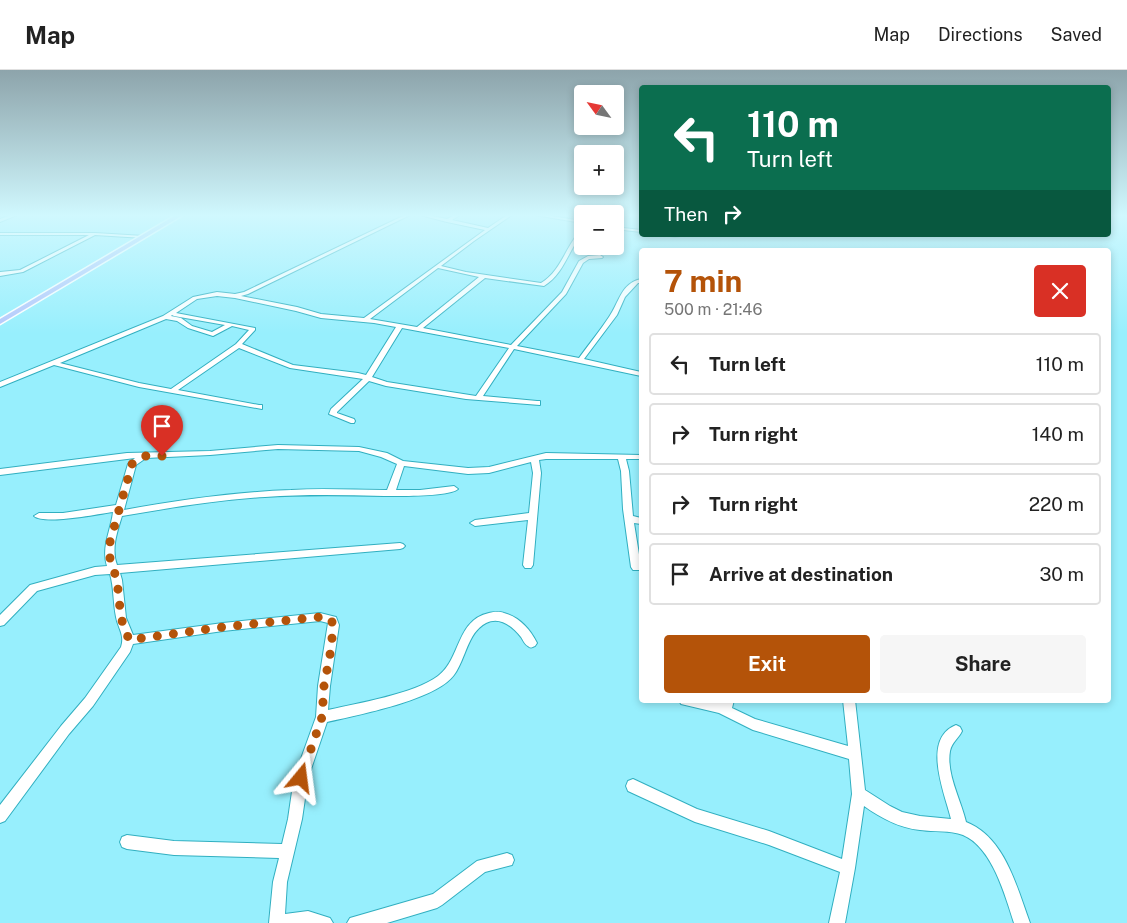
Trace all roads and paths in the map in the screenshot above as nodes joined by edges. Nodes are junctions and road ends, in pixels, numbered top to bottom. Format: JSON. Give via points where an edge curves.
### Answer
{"nodes":[{"id":1,"x":54,"y":255,"type":"edge"},
{"id":2,"x":114,"y":255,"type":"edge"},
{"id":3,"x":326,"y":255,"type":"edge"},
{"id":4,"x":455,"y":255,"type":"edge"},
{"id":5,"x":568,"y":255,"type":"edge"},
{"id":6,"x":600,"y":257,"type":"dead end"},
{"id":7,"x":439,"y":267,"type":"junction"},
{"id":8,"x":0,"y":274,"type":"edge"},
{"id":9,"x":483,"y":277,"type":"junction"},
{"id":10,"x":639,"y":281,"type":"edge"},
{"id":11,"x":235,"y":296,"type":"junction"},
{"id":12,"x":166,"y":315,"type":"junction"},
{"id":13,"x":366,"y":320,"type":"junction"},
{"id":14,"x":0,"y":322,"type":"edge"},
{"id":15,"x":231,"y":324,"type":"junction"},
{"id":16,"x":400,"y":326,"type":"junction"},
{"id":17,"x":419,"y":329,"type":"junction"},
{"id":18,"x":238,"y":345,"type":"junction"},
{"id":19,"x":512,"y":348,"type":"junction"},
{"id":20,"x":579,"y":362,"type":"junction"},
{"id":21,"x":54,"y":363,"type":"junction"},
{"id":22,"x":639,"y":374,"type":"edge"},
{"id":23,"x":369,"y":377,"type":"junction"},
{"id":24,"x":0,"y":385,"type":"edge"},
{"id":25,"x":172,"y":391,"type":"junction"},
{"id":26,"x":478,"y":398,"type":"junction"},
{"id":27,"x":537,"y":403,"type":"dead end"},
{"id":28,"x":259,"y":407,"type":"dead end"},
{"id":29,"x":351,"y":421,"type":"dead end"},
{"id":30,"x":143,"y":456,"type":"junction"},
{"id":31,"x":621,"y":457,"type":"junction"},
{"id":32,"x":639,"y":457,"type":"edge"},
{"id":33,"x":534,"y":458,"type":"junction"},
{"id":34,"x":402,"y":463,"type":"junction"},
{"id":35,"x":0,"y":472,"type":"edge"},
{"id":36,"x":454,"y":489,"type":"dead end"},
{"id":37,"x":392,"y":492,"type":"junction"},
{"id":38,"x":118,"y":511,"type":"junction"},
{"id":39,"x":40,"y":516,"type":"dead end"},
{"id":40,"x":533,"y":516,"type":"junction"},
{"id":41,"x":630,"y":519,"type":"junction"},
{"id":42,"x":639,"y":521,"type":"edge"},
{"id":43,"x":476,"y":524,"type":"dead end"},
{"id":44,"x":400,"y":546,"type":"dead end"},
{"id":45,"x":528,"y":565,"type":"dead end"},
{"id":46,"x":636,"y":567,"type":"dead end"},
{"id":47,"x":113,"y":568,"type":"junction"},
{"id":48,"x":0,"y":622,"type":"edge"},
{"id":49,"x":129,"y":640,"type":"junction"},
{"id":50,"x":531,"y":643,"type":"dead end"},
{"id":51,"x":710,"y":703,"type":"edge"},
{"id":52,"x":849,"y":703,"type":"edge"},
{"id":53,"x":727,"y":705,"type":"edge"},
{"id":54,"x":322,"y":717,"type":"junction"},
{"id":55,"x":956,"y":731,"type":"dead end"},
{"id":56,"x":854,"y":754,"type":"junction"},
{"id":57,"x":633,"y":786,"type":"dead end"},
{"id":58,"x":859,"y":794,"type":"junction"},
{"id":59,"x":0,"y":816,"type":"edge"},
{"id":60,"x":960,"y":827,"type":"junction"},
{"id":61,"x":127,"y":842,"type":"dead end"},
{"id":62,"x":288,"y":852,"type":"junction"},
{"id":63,"x":506,"y":860,"type":"dead end"},
{"id":64,"x":848,"y":868,"type":"junction"},
{"id":65,"x":277,"y":922,"type":"edge"},
{"id":66,"x":325,"y":923,"type":"edge"},
{"id":67,"x":355,"y":923,"type":"edge"},
{"id":68,"x":837,"y":923,"type":"edge"},
{"id":69,"x":1022,"y":923,"type":"edge"}],
"edges":[{"from":1,"to":8,"type":"street","via":[[22,271]]},
{"from":2,"to":14,"type":"main road"},
{"from":3,"to":11,"type":"street"},
{"from":4,"to":7,"type":"street"},
{"from":5,"to":9,"type":"street","via":[[563,265],[542,285]]},
{"from":6,"to":19,"type":"street","via":[[582,262],[564,293]]},
{"from":7,"to":9,"type":"street"},
{"from":7,"to":13,"type":"street"},
{"from":9,"to":17,"type":"street"},
{"from":10,"to":20,"type":"street","via":[[622,296],[614,315]]},
{"from":11,"to":12,"type":"street","via":[[217,294],[195,298]]},
{"from":11,"to":13,"type":"street","via":[[321,316]]},
{"from":12,"to":15,"type":"street"},
{"from":12,"to":15,"type":"street","via":[[213,334]]},
{"from":12,"to":21,"type":"street"},
{"from":13,"to":16,"type":"street"},
{"from":15,"to":18,"type":"street","via":[[253,329]]},
{"from":16,"to":17,"type":"street"},
{"from":16,"to":23,"type":"street"},
{"from":17,"to":19,"type":"street"},
{"from":18,"to":23,"type":"street","via":[[292,368]]},
{"from":18,"to":25,"type":"street"},
{"from":19,"to":20,"type":"street"},
{"from":19,"to":26,"type":"street"},
{"from":20,"to":22,"type":"street"},
{"from":21,"to":24,"type":"street"},
{"from":21,"to":25,"type":"street","via":[[97,376]]},
{"from":23,"to":26,"type":"street","via":[[386,384]]},
{"from":23,"to":29,"type":"street","via":[[333,414]]},
{"from":25,"to":28,"type":"street"},
{"from":26,"to":27,"type":"street"},
{"from":30,"to":34,"type":"street","via":[[307,446],[369,451]]},
{"from":30,"to":35,"type":"street"},
{"from":30,"to":38,"type":"street","via":[[132,464]]},
{"from":31,"to":32,"type":"street"},
{"from":31,"to":33,"type":"street"},
{"from":31,"to":41,"type":"street"},
{"from":33,"to":34,"type":"street","via":[[478,471]]},
{"from":33,"to":40,"type":"street","via":[[537,474]]},
{"from":34,"to":37,"type":"street"},
{"from":36,"to":37,"type":"street","via":[[433,493]]},
{"from":37,"to":38,"type":"street","via":[[253,496]]},
{"from":38,"to":39,"type":"street"},
{"from":38,"to":47,"type":"street","via":[[110,542]]},
{"from":40,"to":43,"type":"street"},
{"from":40,"to":45,"type":"street"},
{"from":41,"to":42,"type":"street"},
{"from":41,"to":46,"type":"street"},
{"from":44,"to":47,"type":"street","via":[[137,569]]},
{"from":47,"to":48,"type":"street","via":[[34,588]]},
{"from":47,"to":49,"type":"street","via":[[121,618]]},
{"from":49,"to":54,"type":"street","via":[[223,627],[328,618],[334,625]]},
{"from":49,"to":59,"type":"street","via":[[89,702]]},
{"from":50,"to":54,"type":"street","via":[[517,624],[500,615],[485,617],[470,630],[443,679],[422,691]]},
{"from":51,"to":53,"type":"street"},
{"from":52,"to":56,"type":"street"},
{"from":53,"to":56,"type":"street","via":[[753,724]]},
{"from":54,"to":62,"type":"street","via":[[301,778]]},
{"from":55,"to":60,"type":"street","via":[[946,744],[943,764]]},
{"from":56,"to":58,"type":"street"},
{"from":57,"to":64,"type":"street","via":[[695,815]]},
{"from":58,"to":60,"type":"street","via":[[903,820]]},
{"from":58,"to":64,"type":"street"},
{"from":60,"to":69,"type":"street","via":[[975,834],[989,848]]},
{"from":61,"to":62,"type":"street","via":[[174,848]]},
{"from":62,"to":65,"type":"street","via":[[280,882]]},
{"from":63,"to":67,"type":"street","via":[[482,866],[437,900]]},
{"from":64,"to":68,"type":"street"},
{"from":65,"to":66,"type":"street","via":[[308,919]]}]}
